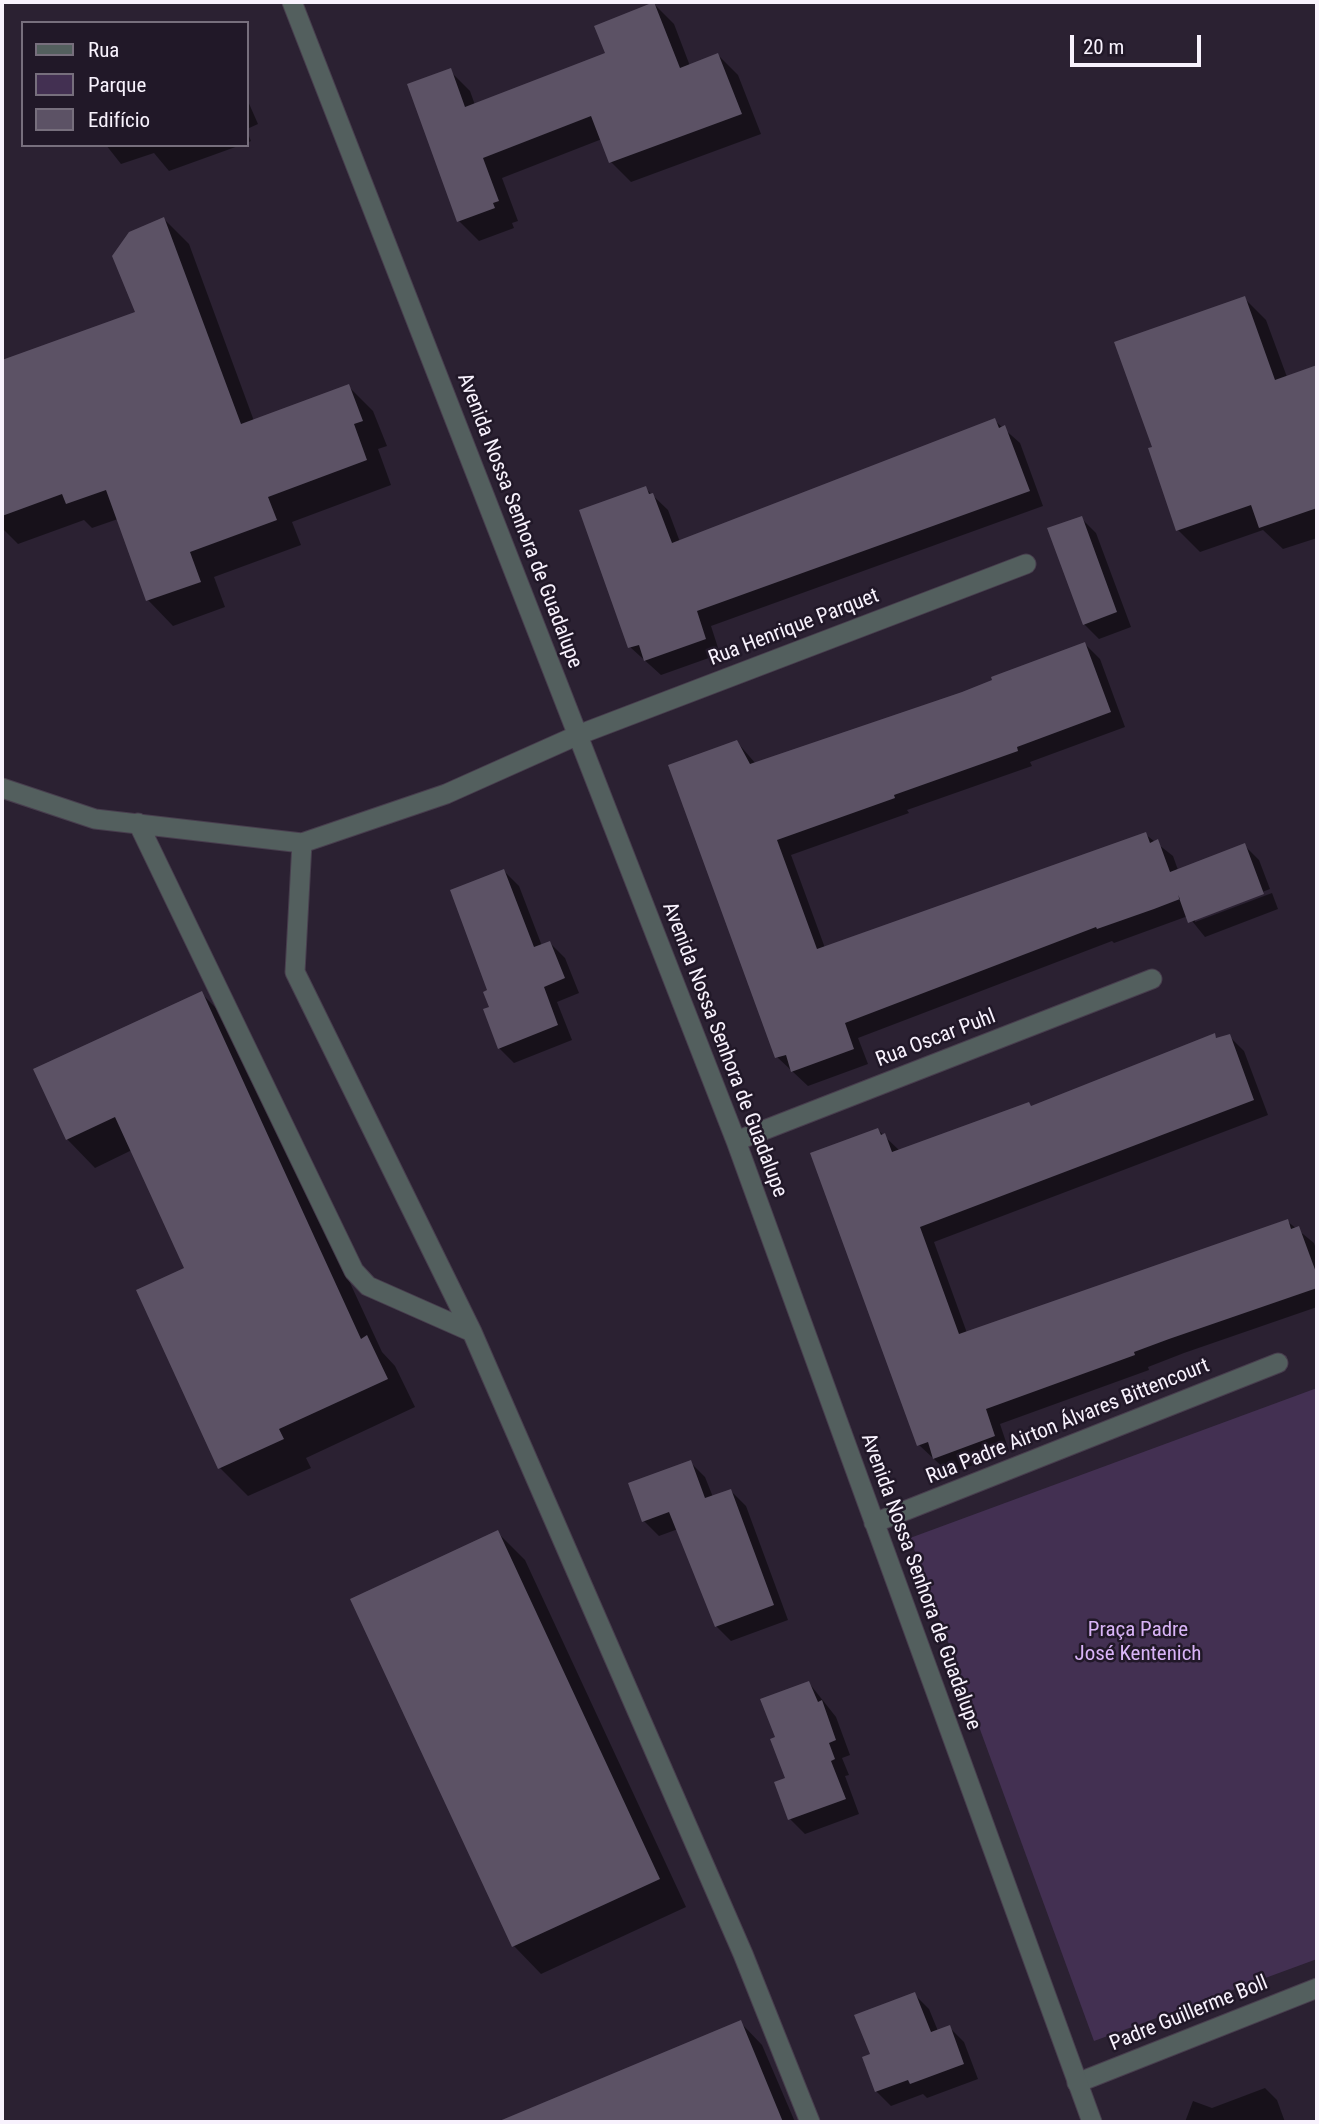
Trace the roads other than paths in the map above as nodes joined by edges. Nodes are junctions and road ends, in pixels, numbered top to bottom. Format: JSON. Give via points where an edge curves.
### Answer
{"nodes":[{"id":1,"x":292,"y":2,"type":"edge"},
{"id":2,"x":1026,"y":564,"type":"dead end"},
{"id":3,"x":578,"y":735,"type":"junction"},
{"id":4,"x":2,"y":788,"type":"edge"},
{"id":5,"x":138,"y":824,"type":"junction"},
{"id":6,"x":302,"y":843,"type":"junction"},
{"id":7,"x":1152,"y":979,"type":"dead end"},
{"id":8,"x":736,"y":1141,"type":"junction"},
{"id":9,"x":472,"y":1332,"type":"junction"},
{"id":10,"x":1278,"y":1363,"type":"dead end"},
{"id":11,"x":874,"y":1523,"type":"junction"},
{"id":12,"x":1317,"y":1987,"type":"edge"},
{"id":13,"x":1077,"y":2083,"type":"junction"},
{"id":14,"x":810,"y":2122,"type":"edge"},
{"id":15,"x":1092,"y":2122,"type":"edge"}],
"edges":[{"from":1,"to":3,"type":"street","name":"Avenida Nossa Senhora de Guadalupe"},
{"from":2,"to":3,"type":"street","name":"Rua Henrique Parquet"},
{"from":3,"to":6,"type":"street","name":"Rua Henrique Parquet","via":[[446,794]]},
{"from":3,"to":8,"type":"street","name":"Avenida Nossa Senhora de Guadalupe"},
{"from":4,"to":5,"type":"street","via":[[95,819]]},
{"from":5,"to":6,"type":"street"},
{"from":5,"to":9,"type":"street","via":[[354,1271],[368,1286]]},
{"from":6,"to":9,"type":"street","via":[[295,972]]},
{"from":7,"to":8,"type":"street","name":"Rua Oscar Puhl"},
{"from":8,"to":11,"type":"street","name":"Avenida Nossa Senhora de Guadalupe"},
{"from":9,"to":14,"type":"street","via":[[743,1954]]},
{"from":10,"to":11,"type":"street","name":"Rua Padre Airton Álvares Bittencourt"},
{"from":11,"to":13,"type":"street","name":"Avenida Nossa Senhora de Guadalupe"},
{"from":12,"to":13,"type":"street","name":"Padre Guillerme Boll"},
{"from":13,"to":15,"type":"street","name":"Avenida Nossa Senhora de Guadalupe"}]}
